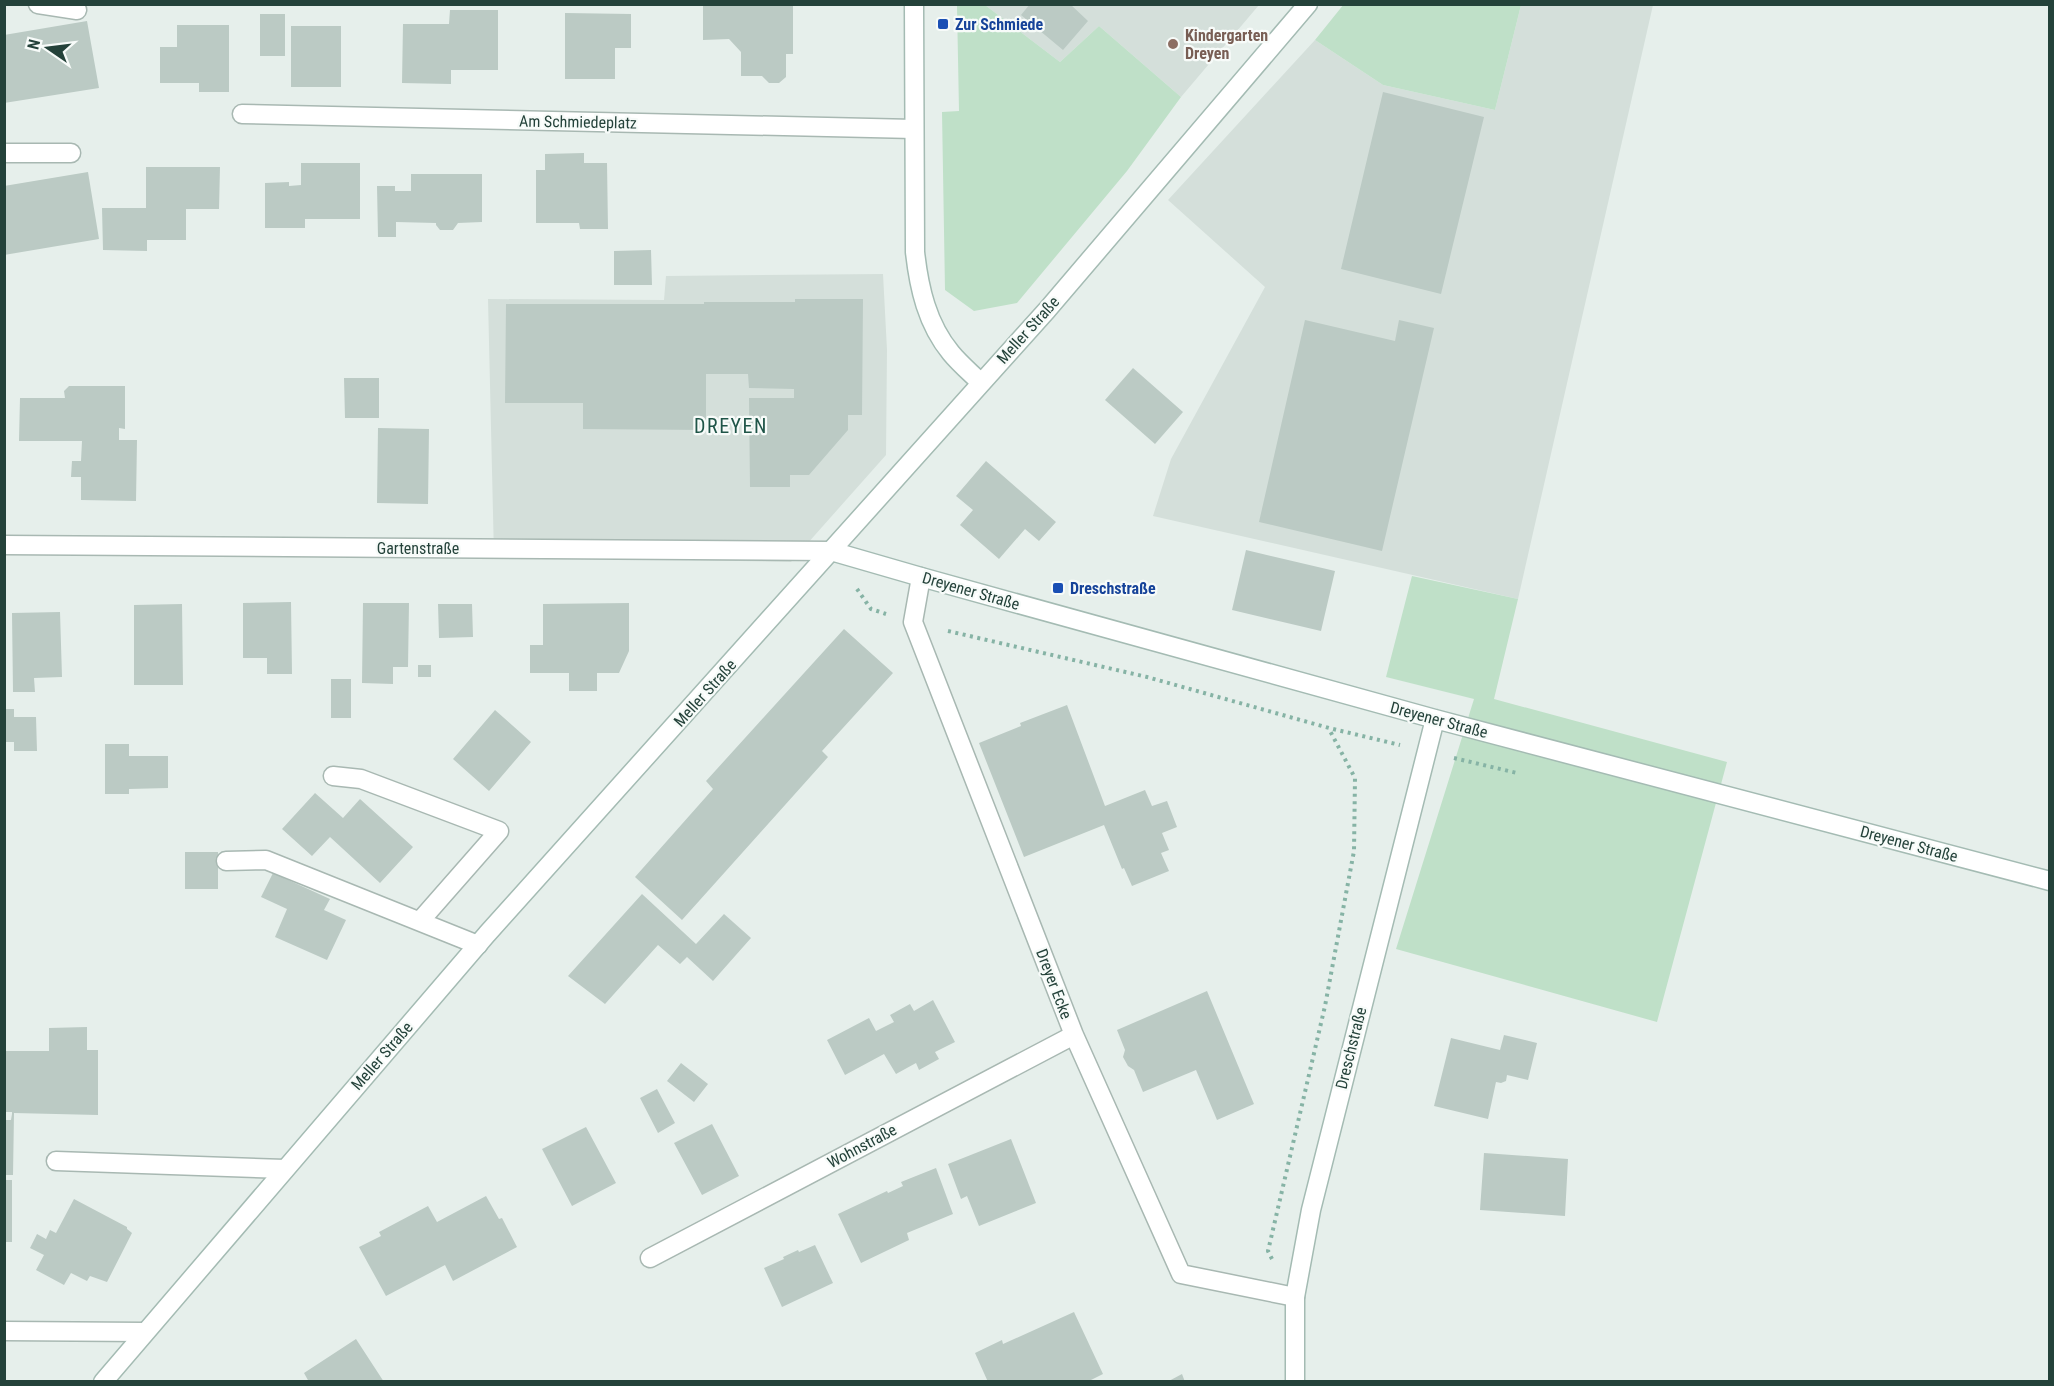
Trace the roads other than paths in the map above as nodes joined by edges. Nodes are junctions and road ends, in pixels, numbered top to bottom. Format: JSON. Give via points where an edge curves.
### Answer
{"nodes":[{"id":1,"x":38,"y":4,"type":"edge"},
{"id":2,"x":914,"y":4,"type":"edge"},
{"id":3,"x":1308,"y":4,"type":"edge"},
{"id":4,"x":77,"y":10,"type":"dead end"},
{"id":5,"x":242,"y":114,"type":"dead end"},
{"id":6,"x":914,"y":129,"type":"junction"},
{"id":7,"x":4,"y":153,"type":"edge"},
{"id":8,"x":71,"y":153,"type":"dead end"},
{"id":9,"x":981,"y":384,"type":"junction"},
{"id":10,"x":4,"y":545,"type":"edge"},
{"id":11,"x":831,"y":550,"type":"junction"},
{"id":12,"x":921,"y":577,"type":"junction"},
{"id":13,"x":1435,"y":719,"type":"junction"},
{"id":14,"x":333,"y":776,"type":"dead end"},
{"id":15,"x":226,"y":861,"type":"dead end"},
{"id":16,"x":2049,"y":881,"type":"edge"},
{"id":17,"x":420,"y":921,"type":"junction"},
{"id":18,"x":478,"y":945,"type":"junction"},
{"id":19,"x":1074,"y":1035,"type":"junction"},
{"id":20,"x":56,"y":1161,"type":"dead end"},
{"id":21,"x":285,"y":1169,"type":"junction"},
{"id":22,"x":650,"y":1258,"type":"dead end"},
{"id":23,"x":1295,"y":1298,"type":"junction"},
{"id":24,"x":4,"y":1331,"type":"edge"},
{"id":25,"x":145,"y":1332,"type":"junction"},
{"id":26,"x":103,"y":1382,"type":"edge"},
{"id":27,"x":1295,"y":1382,"type":"edge"}],
"edges":[{"from":1,"to":4,"type":"street"},
{"from":2,"to":6,"type":"street"},
{"from":3,"to":9,"type":"street","name":"Meller Straße"},
{"from":5,"to":6,"type":"street","name":"Am Schmiedeplatz"},
{"from":6,"to":9,"type":"street","via":[[919,283],[927,313],[950,352]]},
{"from":7,"to":8,"type":"street"},
{"from":9,"to":11,"type":"street","name":"Meller Straße"},
{"from":10,"to":11,"type":"street","name":"Gartenstraße"},
{"from":11,"to":12,"type":"street","name":"Dreyener Straße"},
{"from":11,"to":18,"type":"street","name":"Meller Straße"},
{"from":12,"to":13,"type":"street","name":"Dreyener Straße"},
{"from":12,"to":19,"type":"street","name":"Dreyer Ecke","via":[[913,622]]},
{"from":13,"to":16,"type":"street","name":"Dreyener Straße"},
{"from":13,"to":23,"type":"street","name":"Dreschstraße","via":[[1311,1210]]},
{"from":14,"to":17,"type":"street","via":[[361,779],[499,831]]},
{"from":15,"to":17,"type":"street","via":[[266,860]]},
{"from":17,"to":18,"type":"street"},
{"from":18,"to":21,"type":"street","name":"Meller Straße"},
{"from":19,"to":22,"type":"street","name":"Wohnstraße"},
{"from":19,"to":23,"type":"street","name":"Dreyer Ecke","via":[[1181,1274]]},
{"from":20,"to":21,"type":"street"},
{"from":21,"to":25,"type":"street","name":"Meller Straße"},
{"from":23,"to":27,"type":"street","name":"Dreschstraße"},
{"from":24,"to":25,"type":"street"},
{"from":25,"to":26,"type":"street","name":"Meller Straße"}]}
